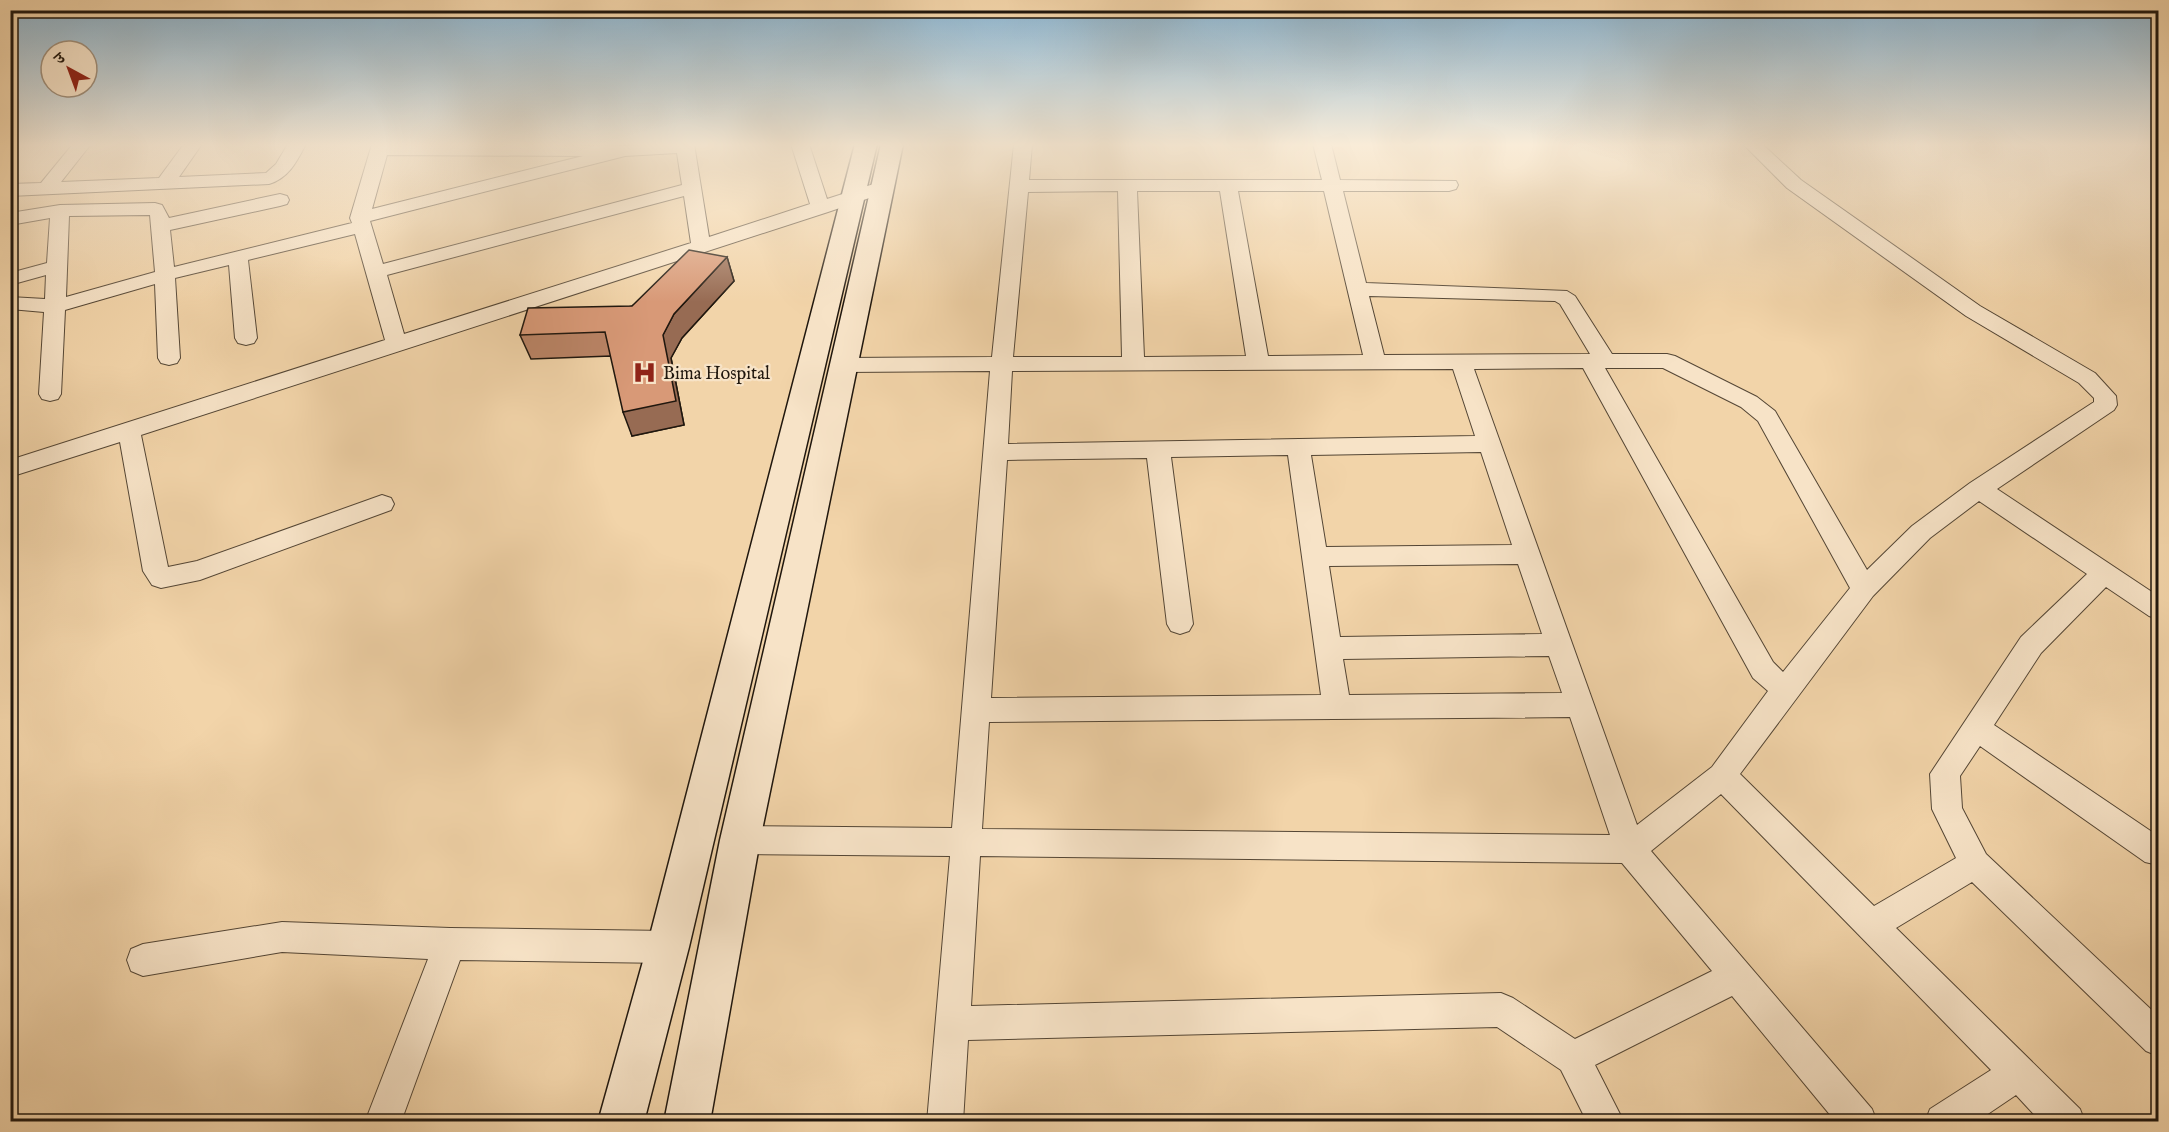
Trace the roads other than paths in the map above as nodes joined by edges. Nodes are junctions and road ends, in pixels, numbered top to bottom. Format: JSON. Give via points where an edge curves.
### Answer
{"nodes":[{"id":1,"x":368,"y":197,"type":"edge"},
{"id":2,"x":455,"y":197,"type":"edge"},
{"id":3,"x":659,"y":197,"type":"edge"},
{"id":4,"x":693,"y":197,"type":"edge"},
{"id":5,"x":852,"y":197,"type":"joint"},
{"id":6,"x":1018,"y":197,"type":"edge"},
{"id":7,"x":1127,"y":197,"type":"edge"},
{"id":8,"x":1230,"y":197,"type":"edge"},
{"id":9,"x":1335,"y":197,"type":"edge"},
{"id":10,"x":1812,"y":197,"type":"edge"},
{"id":11,"x":280,"y":200,"type":"dead end"},
{"id":12,"x":60,"y":211,"type":"junction"},
{"id":13,"x":10,"y":219,"type":"edge"},
{"id":14,"x":361,"y":222,"type":"junction"},
{"id":15,"x":160,"y":226,"type":"junction"},
{"id":16,"x":701,"y":247,"type":"junction"},
{"id":17,"x":238,"y":257,"type":"junction"},
{"id":18,"x":58,"y":266,"type":"junction"},
{"id":19,"x":376,"y":272,"type":"junction"},
{"id":20,"x":165,"y":275,"type":"junction"},
{"id":21,"x":10,"y":279,"type":"edge"},
{"id":22,"x":1358,"y":289,"type":"junction"},
{"id":23,"x":10,"y":303,"type":"edge"},
{"id":24,"x":56,"y":306,"type":"junction"},
{"id":25,"x":246,"y":338,"type":"dead end"},
{"id":26,"x":397,"y":345,"type":"junction"},
{"id":27,"x":169,"y":358,"type":"dead end"},
{"id":28,"x":1597,"y":361,"type":"junction"},
{"id":29,"x":1375,"y":362,"type":"junction"},
{"id":30,"x":1461,"y":362,"type":"junction"},
{"id":31,"x":1258,"y":363,"type":"junction"},
{"id":32,"x":1002,"y":364,"type":"junction"},
{"id":33,"x":1133,"y":364,"type":"junction"},
{"id":34,"x":827,"y":366,"type":"junction"},
{"id":35,"x":50,"y":394,"type":"dead end"},
{"id":36,"x":129,"y":431,"type":"junction"},
{"id":37,"x":1489,"y":444,"type":"junction"},
{"id":38,"x":1298,"y":447,"type":"junction"},
{"id":39,"x":1158,"y":449,"type":"junction"},
{"id":40,"x":995,"y":452,"type":"junction"},
{"id":41,"x":10,"y":469,"type":"edge"},
{"id":42,"x":1978,"y":489,"type":"junction"},
{"id":43,"x":382,"y":504,"type":"dead end"},
{"id":44,"x":1527,"y":554,"type":"junction"},
{"id":45,"x":1315,"y":557,"type":"junction"},
{"id":46,"x":2105,"y":573,"type":"junction"},
{"id":47,"x":1864,"y":589,"type":"junction"},
{"id":48,"x":2158,"y":609,"type":"edge"},
{"id":49,"x":1180,"y":624,"type":"dead end"},
{"id":50,"x":1559,"y":645,"type":"junction"},
{"id":51,"x":1328,"y":648,"type":"junction"},
{"id":52,"x":1785,"y":690,"type":"junction"},
{"id":53,"x":1580,"y":705,"type":"junction"},
{"id":54,"x":1337,"y":707,"type":"junction"},
{"id":55,"x":975,"y":710,"type":"junction"},
{"id":56,"x":1976,"y":728,"type":"junction"},
{"id":57,"x":1722,"y":776,"type":"junction"},
{"id":58,"x":740,"y":840,"type":"junction"},
{"id":59,"x":694,"y":842,"type":"junction"},
{"id":60,"x":965,"y":842,"type":"junction"},
{"id":61,"x":1630,"y":849,"type":"junction"},
{"id":62,"x":2158,"y":849,"type":"edge"},
{"id":63,"x":1975,"y":864,"type":"junction"},
{"id":64,"x":1871,"y":925,"type":"junction"},
{"id":65,"x":450,"y":944,"type":"junction"},
{"id":66,"x":668,"y":948,"type":"junction"},
{"id":67,"x":142,"y":960,"type":"dead end"},
{"id":68,"x":1737,"y":976,"type":"junction"},
{"id":69,"x":952,"y":1023,"type":"junction"},
{"id":70,"x":2158,"y":1039,"type":"edge"},
{"id":71,"x":1572,"y":1058,"type":"junction"},
{"id":72,"x":2018,"y":1073,"type":"junction"},
{"id":73,"x":383,"y":1122,"type":"edge"},
{"id":74,"x":621,"y":1122,"type":"edge"},
{"id":75,"x":687,"y":1122,"type":"edge"},
{"id":76,"x":945,"y":1122,"type":"edge"},
{"id":77,"x":1606,"y":1122,"type":"edge"},
{"id":78,"x":1859,"y":1122,"type":"edge"},
{"id":79,"x":1943,"y":1122,"type":"edge"},
{"id":80,"x":2067,"y":1122,"type":"edge"}],
"edges":[{"from":1,"to":14,"type":"street"},
{"from":2,"to":14,"type":"street"},
{"from":3,"to":19,"type":"street"},
{"from":4,"to":16,"type":"street"},
{"from":5,"to":16,"type":"street"},
{"from":5,"to":34,"type":"street"},
{"from":6,"to":32,"type":"street"},
{"from":7,"to":33,"type":"street"},
{"from":8,"to":31,"type":"street"},
{"from":9,"to":22,"type":"street"},
{"from":10,"to":42,"type":"street","via":[[1974,311],[2087,378],[2105,396],[2106,405]]},
{"from":11,"to":15,"type":"street"},
{"from":12,"to":13,"type":"street"},
{"from":12,"to":15,"type":"street","via":[[155,209]]},
{"from":12,"to":18,"type":"street"},
{"from":14,"to":17,"type":"street"},
{"from":14,"to":19,"type":"street"},
{"from":15,"to":20,"type":"street"},
{"from":16,"to":26,"type":"street"},
{"from":17,"to":20,"type":"street"},
{"from":17,"to":25,"type":"street"},
{"from":18,"to":21,"type":"street"},
{"from":18,"to":24,"type":"street"},
{"from":19,"to":26,"type":"street"},
{"from":20,"to":24,"type":"street"},
{"from":20,"to":27,"type":"street"},
{"from":22,"to":28,"type":"street","via":[[1560,295],[1568,300]]},
{"from":22,"to":29,"type":"street"},
{"from":23,"to":24,"type":"street"},
{"from":24,"to":35,"type":"street"},
{"from":26,"to":36,"type":"street"},
{"from":28,"to":30,"type":"street"},
{"from":28,"to":47,"type":"street","via":[[1667,361],[1749,402],[1767,416]]},
{"from":28,"to":52,"type":"street","via":[[1763,670]]},
{"from":29,"to":30,"type":"street"},
{"from":29,"to":31,"type":"street"},
{"from":30,"to":37,"type":"street"},
{"from":31,"to":33,"type":"street"},
{"from":32,"to":33,"type":"street"},
{"from":32,"to":34,"type":"street"},
{"from":32,"to":40,"type":"street"},
{"from":34,"to":58,"type":"street"},
{"from":34,"to":59,"type":"street"},
{"from":36,"to":41,"type":"street"},
{"from":36,"to":43,"type":"street","via":[[156,571],[161,578],[200,570]]},
{"from":37,"to":38,"type":"street"},
{"from":37,"to":44,"type":"street"},
{"from":38,"to":39,"type":"street"},
{"from":38,"to":45,"type":"street"},
{"from":39,"to":40,"type":"street"},
{"from":39,"to":49,"type":"street"},
{"from":40,"to":55,"type":"street"},
{"from":42,"to":46,"type":"street"},
{"from":42,"to":47,"type":"street","via":[[1922,532]]},
{"from":44,"to":45,"type":"street"},
{"from":44,"to":50,"type":"street"},
{"from":45,"to":51,"type":"street"},
{"from":46,"to":48,"type":"street"},
{"from":46,"to":56,"type":"street","via":[[2031,645]]},
{"from":47,"to":52,"type":"street"},
{"from":50,"to":51,"type":"street"},
{"from":50,"to":53,"type":"street"},
{"from":51,"to":54,"type":"street"},
{"from":52,"to":57,"type":"street"},
{"from":53,"to":54,"type":"street"},
{"from":53,"to":61,"type":"street"},
{"from":54,"to":55,"type":"street"},
{"from":55,"to":60,"type":"street"},
{"from":56,"to":62,"type":"street"},
{"from":56,"to":63,"type":"street","via":[[1945,774],[1947,809]]},
{"from":57,"to":61,"type":"street"},
{"from":57,"to":64,"type":"street"},
{"from":58,"to":59,"type":"street"},
{"from":58,"to":60,"type":"street"},
{"from":58,"to":75,"type":"street"},
{"from":59,"to":66,"type":"street"},
{"from":60,"to":61,"type":"street"},
{"from":60,"to":69,"type":"street"},
{"from":61,"to":68,"type":"street"},
{"from":63,"to":64,"type":"street"},
{"from":63,"to":70,"type":"street"},
{"from":64,"to":72,"type":"street"},
{"from":65,"to":66,"type":"street"},
{"from":65,"to":67,"type":"street","via":[[282,937]]},
{"from":65,"to":73,"type":"street"},
{"from":66,"to":74,"type":"street"},
{"from":68,"to":71,"type":"street"},
{"from":68,"to":78,"type":"street"},
{"from":69,"to":71,"type":"street","via":[[1502,1010]]},
{"from":69,"to":76,"type":"street"},
{"from":71,"to":77,"type":"street"},
{"from":72,"to":79,"type":"street"},
{"from":72,"to":80,"type":"street"}]}
